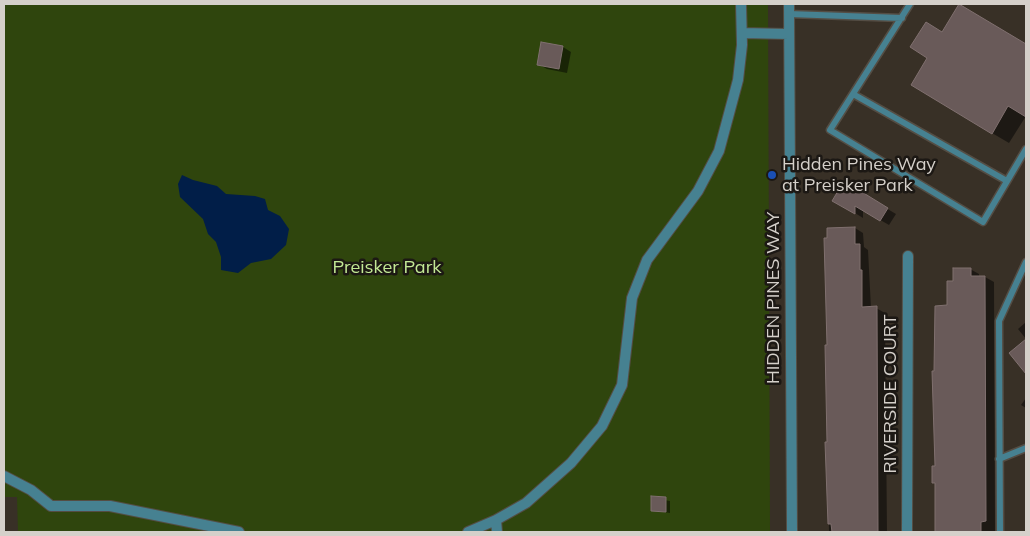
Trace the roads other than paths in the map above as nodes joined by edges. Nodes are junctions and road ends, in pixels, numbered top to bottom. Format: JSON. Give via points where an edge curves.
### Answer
{"nodes":[{"id":1,"x":741,"y":4,"type":"edge"},
{"id":2,"x":910,"y":4,"type":"edge"},
{"id":3,"x":789,"y":9,"type":"edge"},
{"id":4,"x":902,"y":18,"type":"junction"},
{"id":5,"x":742,"y":33,"type":"junction"},
{"id":6,"x":789,"y":34,"type":"junction"},
{"id":7,"x":853,"y":94,"type":"junction"},
{"id":8,"x":1026,"y":149,"type":"edge"},
{"id":9,"x":1007,"y":181,"type":"junction"},
{"id":10,"x":908,"y":256,"type":"dead end"},
{"id":11,"x":1026,"y":262,"type":"edge"},
{"id":12,"x":1026,"y":448,"type":"edge"},
{"id":13,"x":999,"y":460,"type":"junction"},
{"id":14,"x":4,"y":476,"type":"edge"},
{"id":15,"x":496,"y":520,"type":"junction"},
{"id":16,"x":239,"y":532,"type":"edge"},
{"id":17,"x":468,"y":532,"type":"edge"},
{"id":18,"x":498,"y":532,"type":"edge"},
{"id":19,"x":792,"y":532,"type":"edge"},
{"id":20,"x":908,"y":532,"type":"edge"},
{"id":21,"x":1000,"y":532,"type":"edge"}],
"edges":[{"from":1,"to":5,"type":"street"},
{"from":2,"to":4,"type":"lane"},
{"from":3,"to":4,"type":"lane"},
{"from":3,"to":6,"type":"street","name":"HIDDEN PINES WAY"},
{"from":4,"to":7,"type":"lane"},
{"from":5,"to":6,"type":"street"},
{"from":5,"to":15,"type":"street","via":[[738,80],[719,152],[698,191],[647,260],[632,298],[622,385],[602,426],[571,463],[526,503]]},
{"from":6,"to":19,"type":"street","name":"HIDDEN PINES WAY"},
{"from":7,"to":9,"type":"lane"},
{"from":7,"to":9,"type":"lane","via":[[830,130],[982,222]]},
{"from":8,"to":9,"type":"lane"},
{"from":10,"to":20,"type":"street","name":"RIVERSIDE COURT"},
{"from":11,"to":13,"type":"lane","via":[[999,321]]},
{"from":12,"to":13,"type":"lane"},
{"from":13,"to":21,"type":"lane"},
{"from":14,"to":16,"type":"street","via":[[31,490],[51,506],[110,506]]},
{"from":15,"to":17,"type":"street"},
{"from":15,"to":18,"type":"street"}]}
